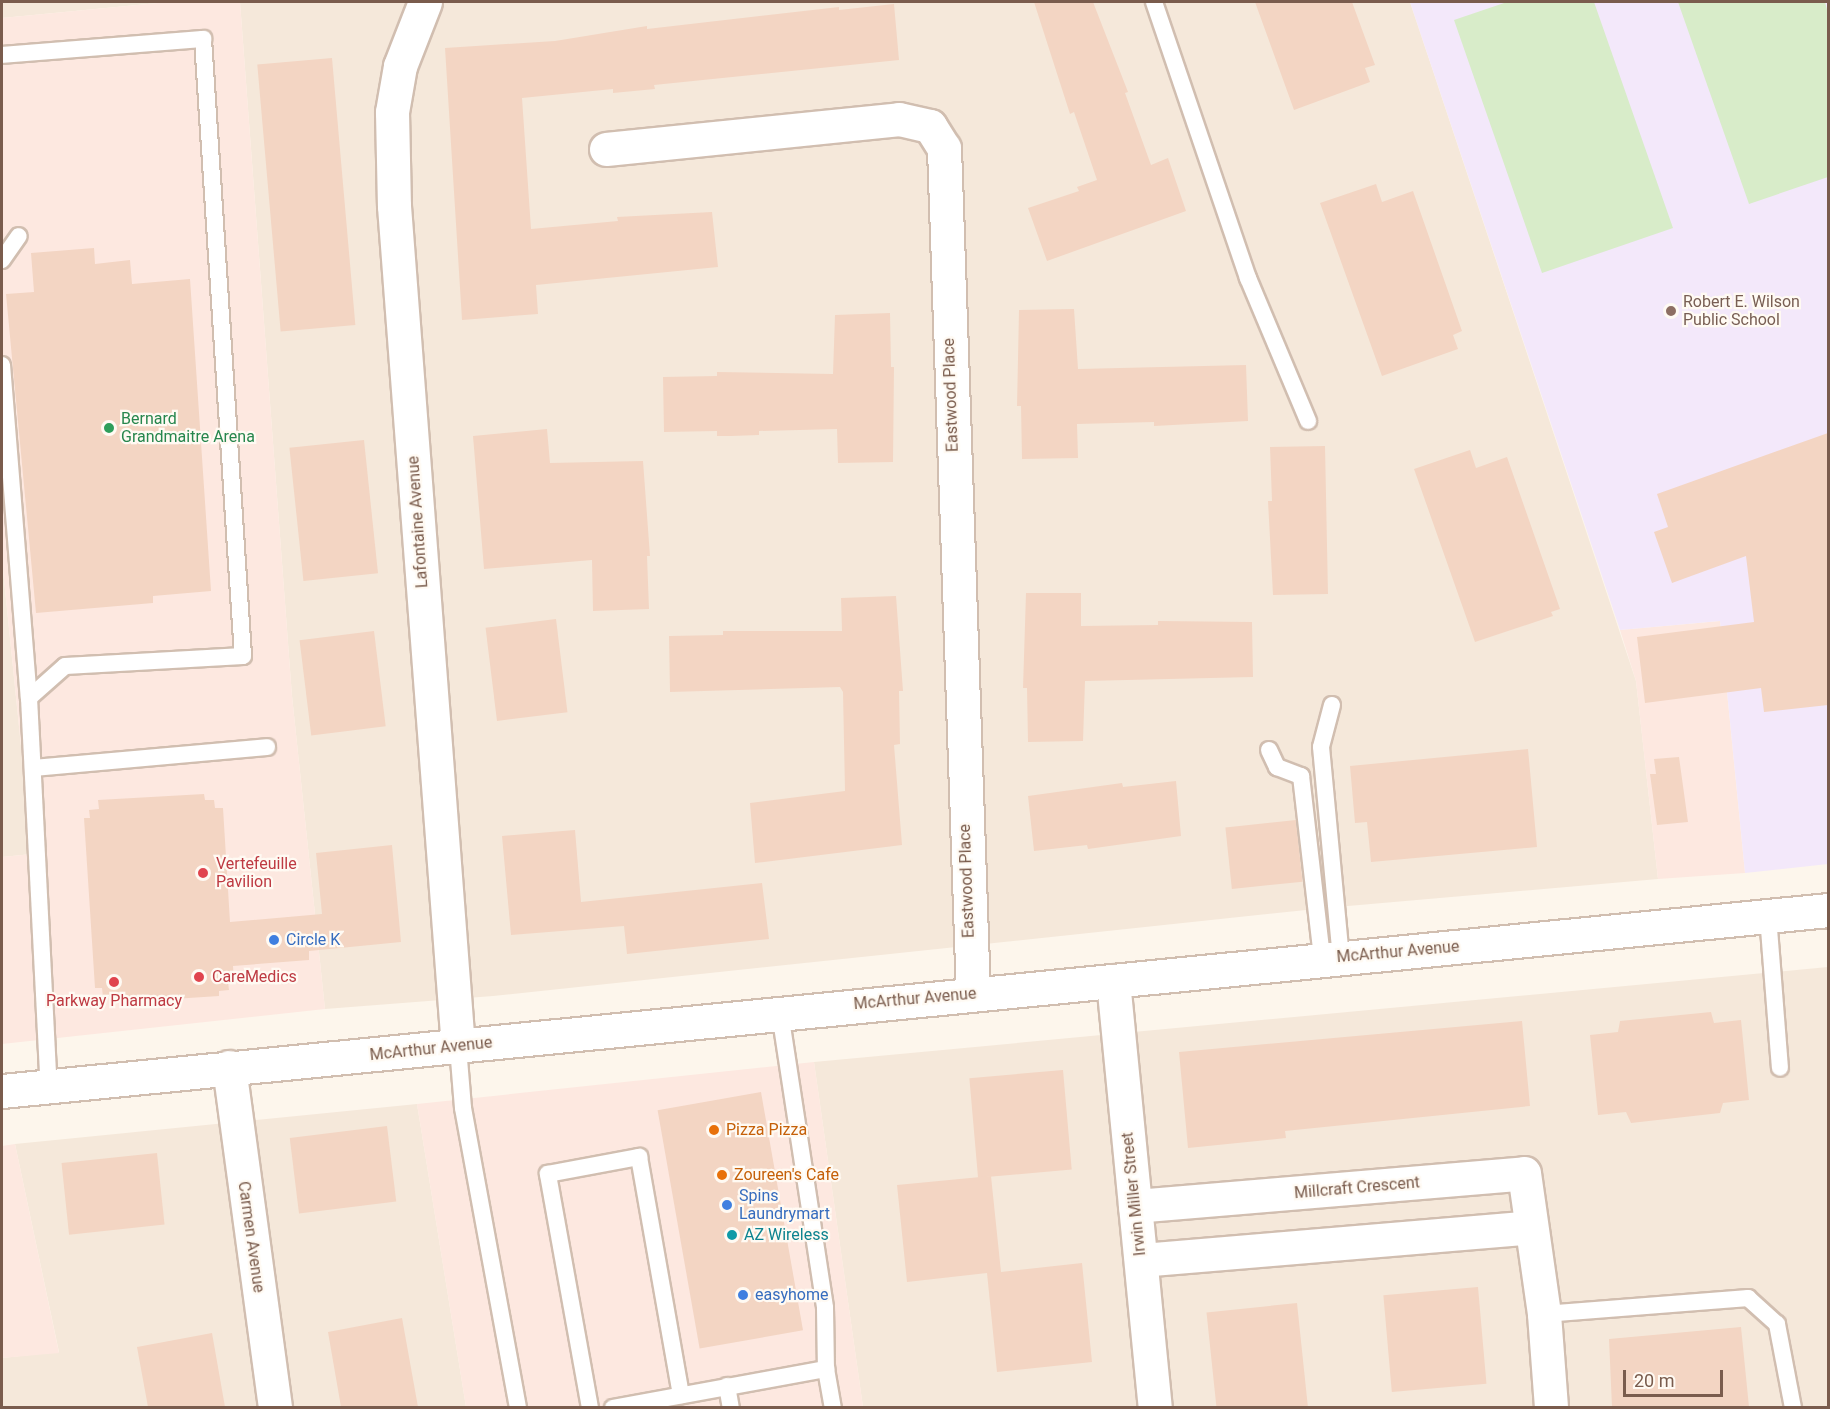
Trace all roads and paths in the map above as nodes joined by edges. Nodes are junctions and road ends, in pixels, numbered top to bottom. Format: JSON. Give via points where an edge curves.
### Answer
{"nodes":[{"id":1,"x":424,"y":2,"type":"edge"},
{"id":2,"x":1154,"y":2,"type":"edge"},
{"id":3,"x":2,"y":55,"type":"edge"},
{"id":4,"x":606,"y":149,"type":"dead end"},
{"id":5,"x":19,"y":236,"type":"dead end"},
{"id":6,"x":2,"y":260,"type":"edge"},
{"id":7,"x":2,"y":365,"type":"edge"},
{"id":8,"x":1308,"y":421,"type":"dead end"},
{"id":9,"x":29,"y":698,"type":"junction"},
{"id":10,"x":1332,"y":705,"type":"dead end"},
{"id":11,"x":267,"y":747,"type":"dead end"},
{"id":12,"x":1269,"y":750,"type":"dead end"},
{"id":13,"x":33,"y":768,"type":"junction"},
{"id":14,"x":1828,"y":910,"type":"edge"},
{"id":15,"x":1768,"y":916,"type":"junction"},
{"id":16,"x":1331,"y":958,"type":"junction"},
{"id":17,"x":1113,"y":981,"type":"junction"},
{"id":18,"x":973,"y":994,"type":"junction"},
{"id":19,"x":780,"y":1013,"type":"junction"},
{"id":20,"x":458,"y":1047,"type":"junction"},
{"id":21,"x":229,"y":1067,"type":"junction"},
{"id":22,"x":1780,"y":1068,"type":"dead end"},
{"id":23,"x":49,"y":1087,"type":"junction"},
{"id":24,"x":2,"y":1091,"type":"edge"},
{"id":25,"x":1135,"y":1206,"type":"junction"},
{"id":26,"x":1530,"y":1227,"type":"junction"},
{"id":27,"x":1141,"y":1260,"type":"junction"},
{"id":28,"x":1544,"y":1314,"type":"junction"},
{"id":29,"x":826,"y":1369,"type":"junction"},
{"id":30,"x":727,"y":1386,"type":"junction"},
{"id":31,"x":681,"y":1395,"type":"junction"},
{"id":32,"x":275,"y":1407,"type":"edge"},
{"id":33,"x":518,"y":1407,"type":"edge"},
{"id":34,"x":590,"y":1407,"type":"edge"},
{"id":35,"x":616,"y":1407,"type":"edge"},
{"id":36,"x":731,"y":1407,"type":"edge"},
{"id":37,"x":832,"y":1407,"type":"edge"},
{"id":38,"x":1155,"y":1407,"type":"edge"},
{"id":39,"x":1551,"y":1407,"type":"edge"},
{"id":40,"x":1793,"y":1407,"type":"edge"}],
"edges":[{"from":1,"to":20,"type":"street","name":"Lafontaine Avenue","via":[[400,66],[392,112],[394,206]]},
{"from":2,"to":8,"type":"lane","via":[[1248,278]]},
{"from":3,"to":9,"type":"lane","via":[[203,39],[243,656],[65,666]]},
{"from":4,"to":18,"type":"street","name":"Eastwood Place","via":[[899,119],[930,126],[944,148]]},
{"from":5,"to":6,"type":"lane"},
{"from":7,"to":9,"type":"lane"},
{"from":9,"to":13,"type":"lane"},
{"from":10,"to":16,"type":"lane","via":[[1321,747]]},
{"from":11,"to":13,"type":"lane"},
{"from":12,"to":16,"type":"lane","via":[[1277,767],[1301,776]]},
{"from":13,"to":23,"type":"lane"},
{"from":14,"to":15,"type":"street","name":"McArthur Avenue"},
{"from":15,"to":16,"type":"street","name":"McArthur Avenue"},
{"from":15,"to":22,"type":"lane"},
{"from":16,"to":17,"type":"street","name":"McArthur Avenue"},
{"from":17,"to":18,"type":"street","name":"McArthur Avenue"},
{"from":17,"to":25,"type":"street","name":"Irwin Miller Street"},
{"from":18,"to":19,"type":"street","name":"McArthur Avenue"},
{"from":19,"to":20,"type":"street","name":"McArthur Avenue"},
{"from":19,"to":29,"type":"lane","via":[[825,1308]]},
{"from":20,"to":21,"type":"street","name":"McArthur Avenue"},
{"from":20,"to":33,"type":"lane","via":[[463,1108]]},
{"from":21,"to":23,"type":"street","name":"McArthur Avenue"},
{"from":21,"to":32,"type":"street","name":"Carmen Avenue"},
{"from":23,"to":24,"type":"street","name":"McArthur Avenue"},
{"from":25,"to":26,"type":"street","name":"Millcraft Crescent","via":[[1524,1173]]},
{"from":25,"to":27,"type":"street","name":"Irwin Miller Street"},
{"from":26,"to":27,"type":"street"},
{"from":26,"to":28,"type":"street","name":"Millcraft Crescent"},
{"from":27,"to":38,"type":"street","name":"Irwin Miller Street"},
{"from":28,"to":39,"type":"street","name":"Millcraft Crescent"},
{"from":28,"to":40,"type":"lane","via":[[1748,1298],[1777,1324]]},
{"from":29,"to":30,"type":"lane"},
{"from":29,"to":37,"type":"lane"},
{"from":30,"to":31,"type":"lane"},
{"from":30,"to":36,"type":"lane"},
{"from":31,"to":34,"type":"lane","via":[[639,1157],[548,1174]]},
{"from":31,"to":35,"type":"lane"}]}
